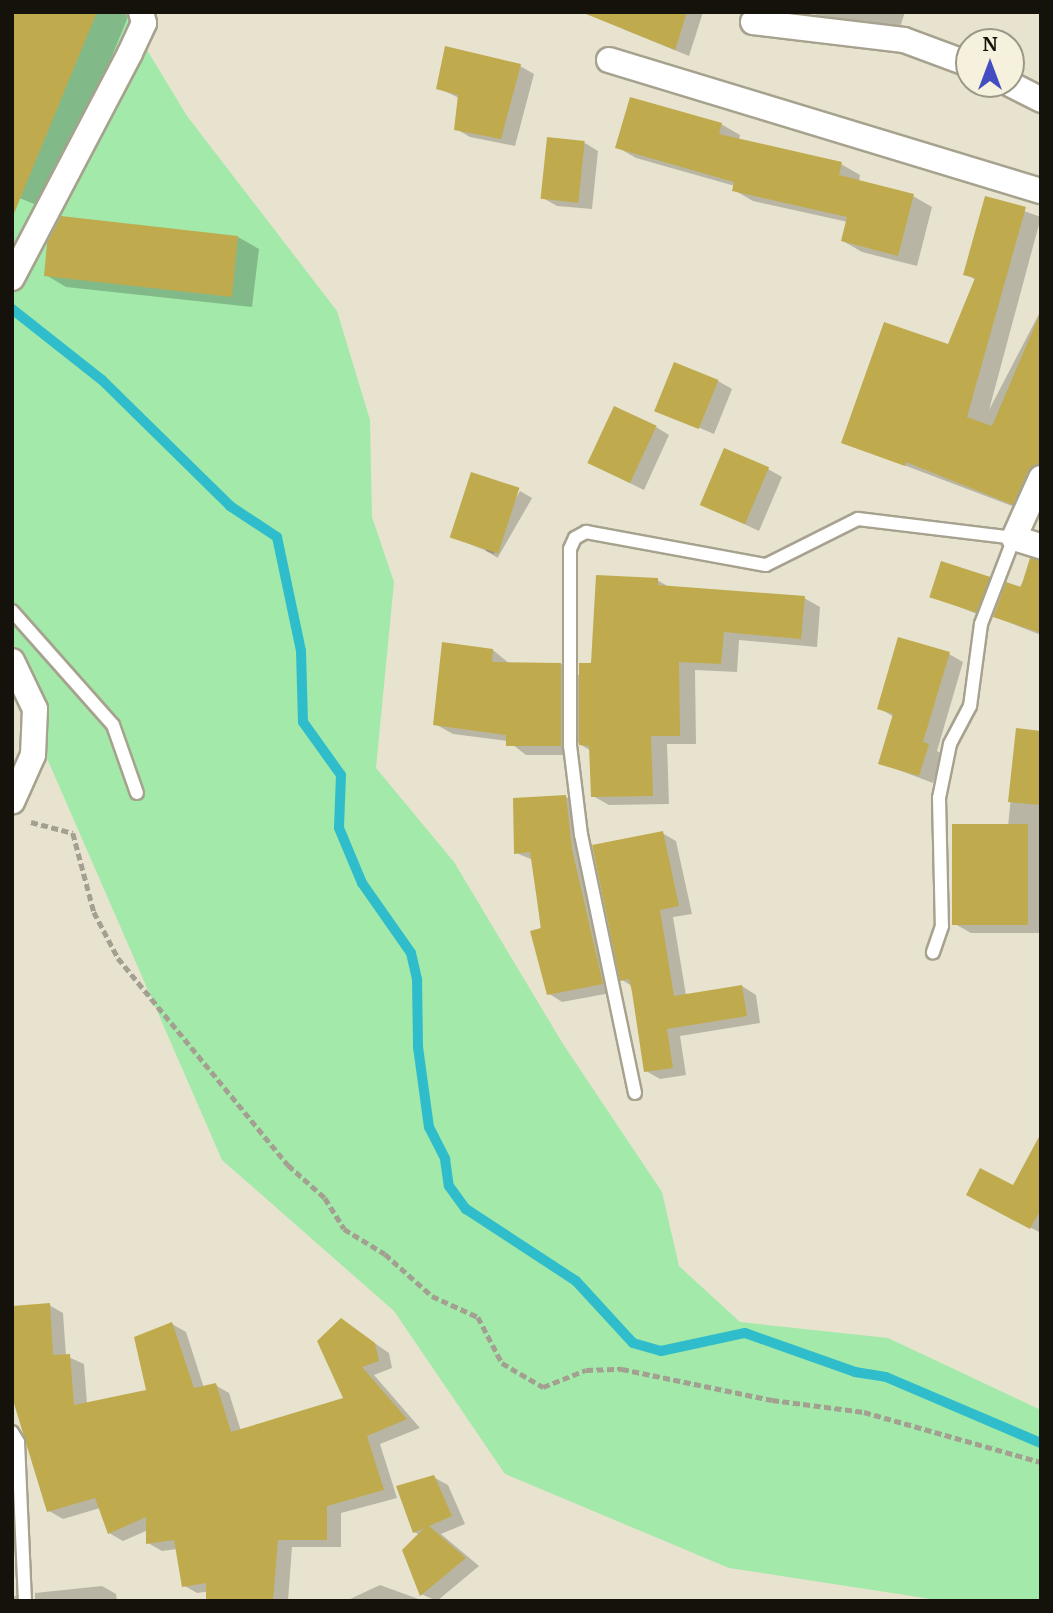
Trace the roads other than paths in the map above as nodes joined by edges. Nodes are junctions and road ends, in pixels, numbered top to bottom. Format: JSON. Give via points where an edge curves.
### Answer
{"nodes":[{"id":1,"x":141,"y":12,"type":"edge"},
{"id":2,"x":753,"y":22,"type":"dead end"},
{"id":3,"x":955,"y":59,"type":"edge"},
{"id":4,"x":610,"y":60,"type":"dead end"},
{"id":5,"x":1025,"y":92,"type":"edge"},
{"id":6,"x":1041,"y":100,"type":"edge"},
{"id":7,"x":1041,"y":191,"type":"edge"},
{"id":8,"x":12,"y":278,"type":"edge"},
{"id":9,"x":1041,"y":478,"type":"edge"},
{"id":10,"x":1014,"y":538,"type":"junction"},
{"id":11,"x":1041,"y":546,"type":"edge"},
{"id":12,"x":12,"y":611,"type":"edge"},
{"id":13,"x":12,"y":661,"type":"edge"},
{"id":14,"x":136,"y":793,"type":"dead end"},
{"id":15,"x":19,"y":811,"type":"edge"},
{"id":16,"x":933,"y":951,"type":"dead end"},
{"id":17,"x":635,"y":1093,"type":"dead end"},
{"id":18,"x":12,"y":1432,"type":"edge"},
{"id":19,"x":25,"y":1601,"type":"edge"}],
"edges":[{"from":1,"to":8,"type":"street","via":[[144,23],[130,54]]},
{"from":2,"to":3,"type":"street","via":[[904,40]]},
{"from":4,"to":7,"type":"street"},
{"from":5,"to":6,"type":"street"},
{"from":9,"to":10,"type":"street"},
{"from":10,"to":11,"type":"street"},
{"from":10,"to":16,"type":"lane","via":[[981,624],[970,706],[950,744],[939,798],[942,926]]},
{"from":10,"to":17,"type":"lane","via":[[858,519],[766,565],[586,532],[575,538],[570,549],[570,746],[582,835]]},
{"from":12,"to":14,"type":"lane","via":[[113,725]]},
{"from":13,"to":15,"type":"street","via":[[35,709],[33,755]]},
{"from":18,"to":19,"type":"lane","via":[[18,1442]]}]}
